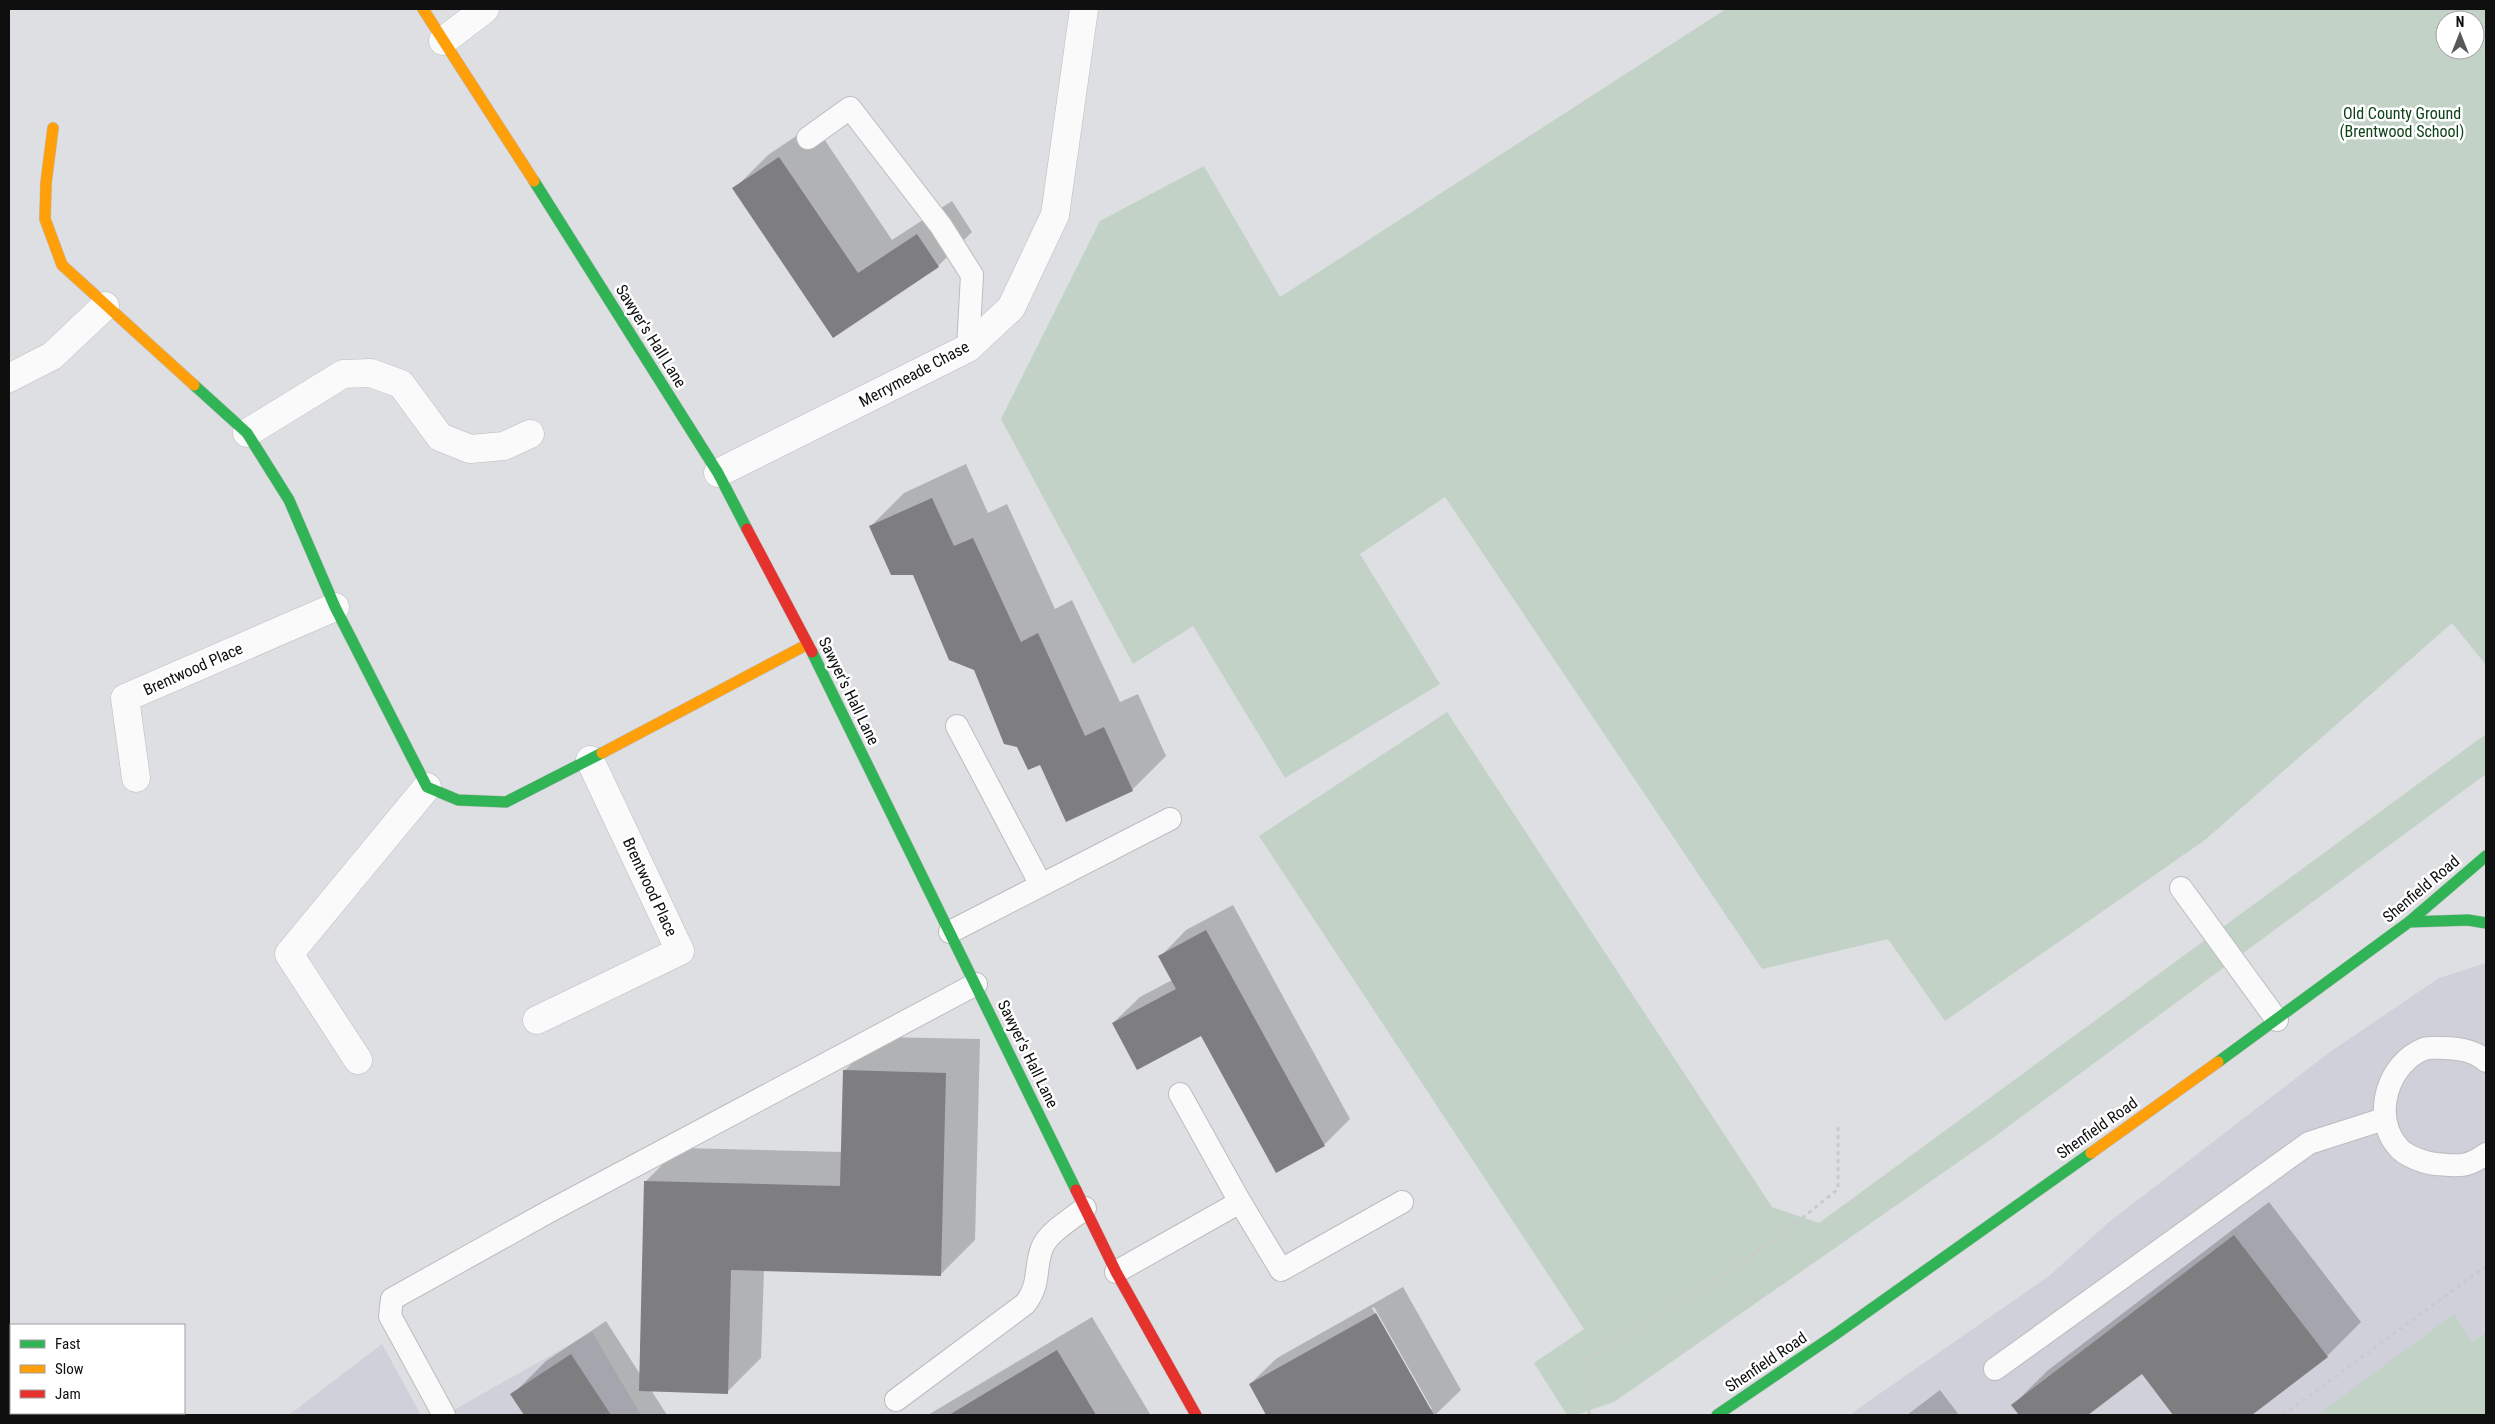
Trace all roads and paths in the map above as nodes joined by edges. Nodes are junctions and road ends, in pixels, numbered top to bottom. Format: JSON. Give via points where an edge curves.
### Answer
{"nodes":[{"id":1,"x":423,"y":9,"type":"edge"},
{"id":2,"x":485,"y":9,"type":"edge"},
{"id":3,"x":1084,"y":9,"type":"edge"},
{"id":4,"x":443,"y":42,"type":"junction"},
{"id":5,"x":53,"y":128,"type":"dead end"},
{"id":6,"x":808,"y":138,"type":"dead end"},
{"id":7,"x":106,"y":306,"type":"junction"},
{"id":8,"x":968,"y":348,"type":"junction"},
{"id":9,"x":9,"y":378,"type":"edge"},
{"id":10,"x":247,"y":433,"type":"junction"},
{"id":11,"x":530,"y":434,"type":"dead end"},
{"id":12,"x":718,"y":473,"type":"junction"},
{"id":13,"x":335,"y":606,"type":"junction"},
{"id":14,"x":808,"y":644,"type":"junction"},
{"id":15,"x":958,"y":726,"type":"dead end"},
{"id":16,"x":590,"y":760,"type":"junction"},
{"id":17,"x":136,"y":778,"type":"dead end"},
{"id":18,"x":427,"y":787,"type":"junction"},
{"id":19,"x":1170,"y":819,"type":"dead end"},
{"id":20,"x":2486,"y":856,"type":"edge"},
{"id":21,"x":1041,"y":885,"type":"junction"},
{"id":22,"x":2181,"y":888,"type":"dead end"},
{"id":23,"x":2409,"y":922,"type":"junction"},
{"id":24,"x":2486,"y":922,"type":"edge"},
{"id":25,"x":950,"y":932,"type":"junction"},
{"id":26,"x":976,"y":984,"type":"junction"},
{"id":27,"x":538,"y":1020,"type":"dead end"},
{"id":28,"x":2277,"y":1020,"type":"junction"},
{"id":29,"x":358,"y":1060,"type":"dead end"},
{"id":30,"x":2486,"y":1061,"type":"edge"},
{"id":31,"x":1180,"y":1094,"type":"dead end"},
{"id":32,"x":2384,"y":1119,"type":"junction"},
{"id":33,"x":1838,"y":1127,"type":"dead end"},
{"id":34,"x":2486,"y":1154,"type":"edge"},
{"id":35,"x":1240,"y":1202,"type":"junction"},
{"id":36,"x":1402,"y":1202,"type":"dead end"},
{"id":37,"x":1086,"y":1208,"type":"junction"},
{"id":38,"x":2486,"y":1266,"type":"edge"},
{"id":39,"x":1116,"y":1272,"type":"junction"},
{"id":40,"x":1995,"y":1369,"type":"dead end"},
{"id":41,"x":896,"y":1400,"type":"dead end"},
{"id":42,"x":444,"y":1415,"type":"edge"},
{"id":43,"x":1196,"y":1415,"type":"edge"},
{"id":44,"x":1589,"y":1415,"type":"edge"},
{"id":45,"x":1717,"y":1415,"type":"edge"},
{"id":46,"x":2283,"y":1415,"type":"edge"}],
"edges":[{"from":1,"to":4,"type":"street","name":"Sawyer's Hall Lane"},
{"from":2,"to":4,"type":"street"},
{"from":3,"to":8,"type":"street","name":"Merrymeade Chase","via":[[1055,215],[1011,308]]},
{"from":4,"to":12,"type":"street","name":"Sawyer's Hall Lane"},
{"from":5,"to":7,"type":"street","via":[[45,220],[62,265]]},
{"from":6,"to":8,"type":"lane","via":[[850,108],[941,226],[972,275]]},
{"from":7,"to":9,"type":"street","via":[[52,356]]},
{"from":7,"to":10,"type":"street","via":[[150,342]]},
{"from":8,"to":12,"type":"street","name":"Merrymeade Chase"},
{"from":10,"to":11,"type":"street","via":[[343,374],[371,373],[401,384],[440,438],[470,448],[504,446]]},
{"from":10,"to":13,"type":"street","via":[[289,500]]},
{"from":12,"to":14,"type":"street","name":"Sawyer's Hall Lane"},
{"from":13,"to":17,"type":"street","name":"Brentwood Place","via":[[125,698]]},
{"from":13,"to":18,"type":"street"},
{"from":14,"to":16,"type":"street"},
{"from":14,"to":25,"type":"street","name":"Sawyer's Hall Lane"},
{"from":15,"to":21,"type":"lane"},
{"from":16,"to":18,"type":"street","via":[[506,802],[458,800]]},
{"from":16,"to":27,"type":"street","name":"Brentwood Place","via":[[680,951]]},
{"from":18,"to":29,"type":"street","via":[[289,954]]},
{"from":19,"to":21,"type":"lane"},
{"from":20,"to":23,"type":"street","name":"Shenfield Road"},
{"from":21,"to":25,"type":"lane"},
{"from":22,"to":28,"type":"lane"},
{"from":23,"to":24,"type":"street"},
{"from":23,"to":28,"type":"street","name":"Shenfield Road"},
{"from":25,"to":26,"type":"street","name":"Sawyer's Hall Lane"},
{"from":26,"to":37,"type":"street","name":"Sawyer's Hall Lane"},
{"from":26,"to":42,"type":"lane","via":[[392,1298],[390,1316]]},
{"from":28,"to":45,"type":"street","name":"Shenfield Road"},
{"from":30,"to":32,"type":"lane","via":[[2478,1054],[2452,1048],[2426,1048],[2406,1059],[2388,1085]]},
{"from":31,"to":35,"type":"lane"},
{"from":32,"to":34,"type":"lane","via":[[2398,1148],[2426,1163],[2464,1167]]},
{"from":32,"to":40,"type":"lane","via":[[2309,1143]]},
{"from":33,"to":44,"type":"path","via":[[1838,1189],[1784,1233],[1729,1271],[1589,1358]]},
{"from":35,"to":36,"type":"lane","via":[[1281,1270]]},
{"from":35,"to":39,"type":"lane"},
{"from":37,"to":39,"type":"street","name":"Sawyer's Hall Lane"},
{"from":37,"to":41,"type":"lane","via":[[1047,1238],[1042,1248],[1037,1282],[1025,1304]]},
{"from":38,"to":46,"type":"path"},
{"from":39,"to":43,"type":"street","name":"Sawyer's Hall Lane"}]}
